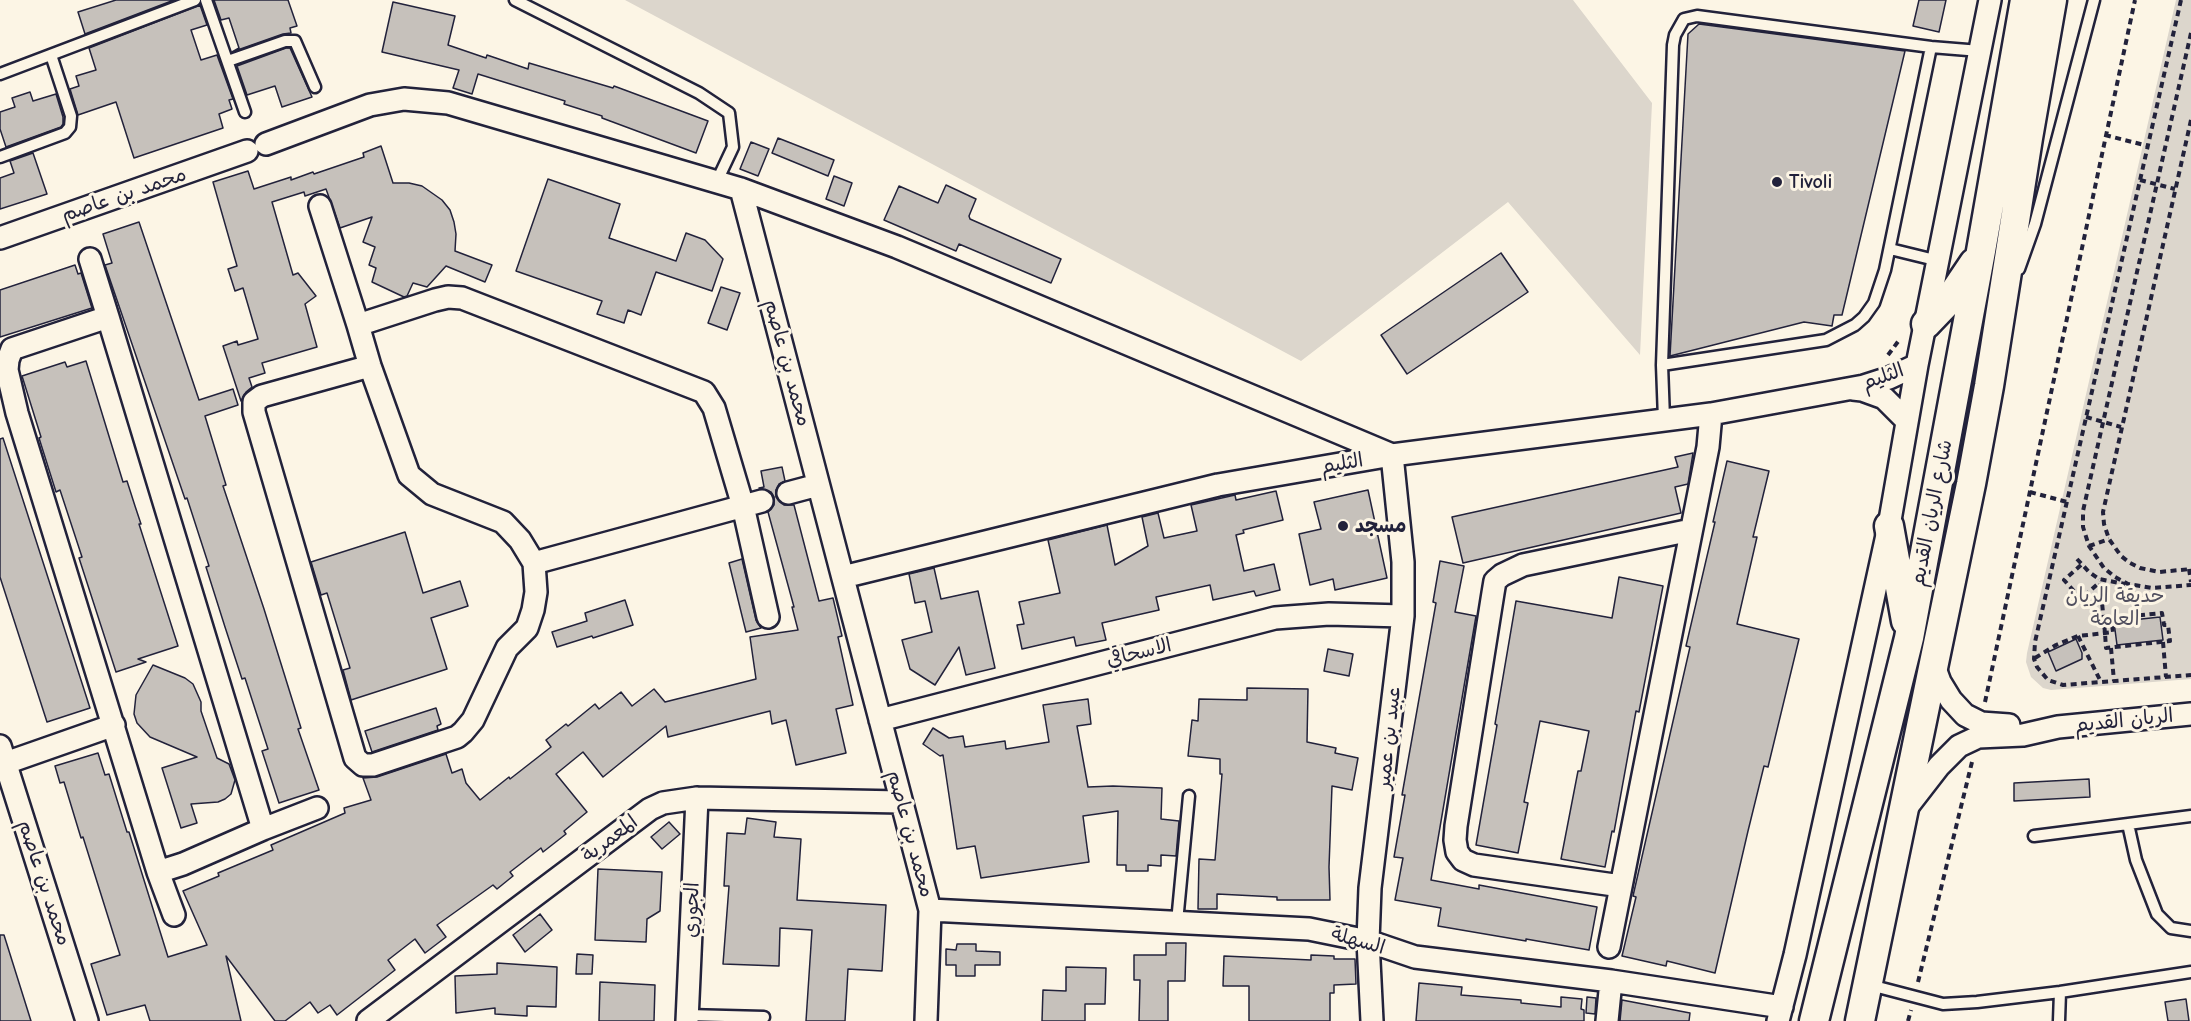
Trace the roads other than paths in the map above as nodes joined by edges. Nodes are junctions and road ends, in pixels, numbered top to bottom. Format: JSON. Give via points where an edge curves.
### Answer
{"nodes":[{"id":1,"x":195,"y":0,"type":"edge"},
{"id":2,"x":206,"y":0,"type":"edge"},
{"id":3,"x":515,"y":0,"type":"edge"},
{"id":4,"x":1990,"y":0,"type":"edge"},
{"id":5,"x":2025,"y":0,"type":"edge"},
{"id":6,"x":2052,"y":0,"type":"edge"},
{"id":7,"x":2094,"y":0,"type":"edge"},
{"id":8,"x":1931,"y":47,"type":"junction"},
{"id":9,"x":1980,"y":51,"type":"junction"},
{"id":10,"x":51,"y":55,"type":"junction"},
{"id":11,"x":228,"y":61,"type":"junction"},
{"id":12,"x":0,"y":74,"type":"edge"},
{"id":13,"x":315,"y":87,"type":"dead end"},
{"id":14,"x":244,"y":112,"type":"dead end"},
{"id":15,"x":0,"y":157,"type":"edge"},
{"id":16,"x":717,"y":182,"type":"junction"},
{"id":17,"x":741,"y":189,"type":"junction"},
{"id":18,"x":320,"y":206,"type":"dead end"},
{"id":19,"x":0,"y":238,"type":"edge"},
{"id":20,"x":1890,"y":249,"type":"junction"},
{"id":21,"x":1981,"y":251,"type":"junction"},
{"id":22,"x":90,"y":259,"type":"dead end"},
{"id":23,"x":1939,"y":261,"type":"junction"},
{"id":24,"x":108,"y":317,"type":"junction"},
{"id":25,"x":358,"y":325,"type":"junction"},
{"id":26,"x":1915,"y":327,"type":"junction"},
{"id":27,"x":1998,"y":329,"type":"junction"},
{"id":28,"x":1662,"y":365,"type":"junction"},
{"id":29,"x":1917,"y":365,"type":"junction"},
{"id":30,"x":370,"y":366,"type":"junction"},
{"id":31,"x":1849,"y":389,"type":"junction"},
{"id":32,"x":1711,"y":414,"type":"junction"},
{"id":33,"x":1664,"y":419,"type":"junction"},
{"id":34,"x":1907,"y":421,"type":"junction"},
{"id":35,"x":1392,"y":456,"type":"junction"},
{"id":36,"x":818,"y":485,"type":"junction"},
{"id":37,"x":788,"y":493,"type":"dead end"},
{"id":38,"x":753,"y":503,"type":"junction"},
{"id":39,"x":1889,"y":526,"type":"junction"},
{"id":40,"x":1691,"y":530,"type":"junction"},
{"id":41,"x":534,"y":563,"type":"junction"},
{"id":42,"x":843,"y":577,"type":"junction"},
{"id":43,"x":1402,"y":616,"type":"junction"},
{"id":44,"x":768,"y":617,"type":"dead end"},
{"id":45,"x":1910,"y":638,"type":"junction"},
{"id":46,"x":1933,"y":663,"type":"junction"},
{"id":47,"x":2191,"y":714,"type":"edge"},
{"id":48,"x":880,"y":720,"type":"junction"},
{"id":49,"x":114,"y":725,"type":"junction"},
{"id":50,"x":1979,"y":730,"type":"junction"},
{"id":51,"x":2,"y":758,"type":"edge"},
{"id":52,"x":1189,"y":796,"type":"dead end"},
{"id":53,"x":697,"y":798,"type":"junction"},
{"id":54,"x":901,"y":802,"type":"junction"},
{"id":55,"x":317,"y":808,"type":"dead end"},
{"id":56,"x":1904,"y":811,"type":"junction"},
{"id":57,"x":2191,"y":816,"type":"edge"},
{"id":58,"x":2128,"y":824,"type":"junction"},
{"id":59,"x":263,"y":829,"type":"junction"},
{"id":60,"x":2034,"y":836,"type":"dead end"},
{"id":61,"x":158,"y":872,"type":"junction"},
{"id":62,"x":1621,"y":886,"type":"junction"},
{"id":63,"x":930,"y":910,"type":"junction"},
{"id":64,"x":174,"y":915,"type":"dead end"},
{"id":65,"x":1177,"y":922,"type":"junction"},
{"id":66,"x":2191,"y":931,"type":"edge"},
{"id":67,"x":1368,"y":941,"type":"junction"},
{"id":68,"x":1609,"y":947,"type":"dead end"},
{"id":69,"x":2191,"y":972,"type":"edge"},
{"id":70,"x":1611,"y":981,"type":"junction"},
{"id":71,"x":1867,"y":984,"type":"junction"},
{"id":72,"x":2060,"y":992,"type":"junction"},
{"id":73,"x":1780,"y":1014,"type":"edge"},
{"id":74,"x":764,"y":1017,"type":"dead end"},
{"id":75,"x":687,"y":1018,"type":"edge"},
{"id":76,"x":87,"y":1021,"type":"edge"},
{"id":77,"x":368,"y":1021,"type":"edge"},
{"id":78,"x":926,"y":1021,"type":"edge"},
{"id":79,"x":1372,"y":1021,"type":"edge"},
{"id":80,"x":1607,"y":1021,"type":"edge"},
{"id":81,"x":1814,"y":1021,"type":"edge"},
{"id":82,"x":1860,"y":1021,"type":"edge"},
{"id":83,"x":2059,"y":1021,"type":"edge"}],
"edges":[{"from":1,"to":10,"type":"lane"},
{"from":2,"to":11,"type":"lane"},
{"from":3,"to":16,"type":"lane","via":[[699,93],[729,113],[733,147]]},
{"from":4,"to":9,"type":"street","name":"شارع الريان القديم"},
{"from":5,"to":21,"type":"street","name":"شارع الريان القديم"},
{"from":6,"to":27,"type":"street","name":"شارع الريان القديم"},
{"from":7,"to":27,"type":"lane","via":[[2035,224]]},
{"from":8,"to":9,"type":"lane"},
{"from":8,"to":20,"type":"lane"},
{"from":8,"to":28,"type":"lane","via":[[1697,16],[1684,19],[1673,45]]},
{"from":9,"to":23,"type":"street","name":"شارع الريان القديم"},
{"from":10,"to":12,"type":"lane"},
{"from":10,"to":15,"type":"lane","via":[[72,116],[70,127],[65,133]]},
{"from":11,"to":13,"type":"lane","via":[[295,40]]},
{"from":11,"to":14,"type":"lane"},
{"from":16,"to":17,"type":"street","name":"محمد بن عاصم"},
{"from":16,"to":19,"type":"street","name":"محمد بن عاصم","via":[[448,103],[404,99],[370,105]]},
{"from":17,"to":35,"type":"street","via":[[897,247]]},
{"from":17,"to":36,"type":"street","name":"محمد بن عاصم"},
{"from":18,"to":25,"type":"street"},
{"from":20,"to":23,"type":"lane"},
{"from":20,"to":28,"type":"lane","via":[[1874,303],[1855,325],[1843,332],[1826,340]]},
{"from":21,"to":26,"type":"street","via":[[1965,279]]},
{"from":21,"to":45,"type":"street","name":"شارع الريان القديم"},
{"from":22,"to":24,"type":"street"},
{"from":23,"to":26,"type":"street","name":"شارع الريان القديم"},
{"from":24,"to":49,"type":"street","via":[[12,349],[6,370]]},
{"from":24,"to":59,"type":"street"},
{"from":25,"to":30,"type":"street"},
{"from":25,"to":38,"type":"street","via":[[435,300],[462,298],[694,387],[704,392],[714,408]]},
{"from":26,"to":29,"type":"street","name":"شارع الريان القديم"},
{"from":27,"to":46,"type":"street","name":"شارع الريان القديم","via":[[1971,484]]},
{"from":28,"to":33,"type":"lane"},
{"from":29,"to":31,"type":"street","name":"الثليم"},
{"from":29,"to":34,"type":"street","name":"شارع الريان القديم"},
{"from":30,"to":41,"type":"street","via":[[409,475],[432,494],[503,522]]},
{"from":30,"to":41,"type":"street","via":[[262,396],[254,402],[355,758],[363,765],[373,765],[463,732],[473,720],[507,648],[527,628],[536,592]]},
{"from":31,"to":32,"type":"street","name":"الثليم"},
{"from":31,"to":34,"type":"street","name":"الثليم","via":[[1884,398]]},
{"from":32,"to":33,"type":"street","name":"الثليم"},
{"from":32,"to":40,"type":"street"},
{"from":33,"to":35,"type":"street","name":"الثليم"},
{"from":34,"to":39,"type":"street","name":"شارع الريان القديم"},
{"from":35,"to":42,"type":"street","name":"الثليم","via":[[1218,485]]},
{"from":35,"to":43,"type":"street","name":"عبيد بن عمير","via":[[1404,562]]},
{"from":36,"to":37,"type":"street"},
{"from":36,"to":42,"type":"street","name":"محمد بن عاصم"},
{"from":38,"to":41,"type":"street"},
{"from":38,"to":44,"type":"street"},
{"from":39,"to":45,"type":"street"},
{"from":39,"to":73,"type":"street","name":"شارع الريان القديم"},
{"from":40,"to":62,"type":"street"},
{"from":40,"to":62,"type":"street","via":[[1517,567],[1496,581],[1493,593],[1456,826],[1457,852],[1474,865]]},
{"from":42,"to":48,"type":"street","name":"محمد بن عاصم"},
{"from":43,"to":48,"type":"street","name":"الاسحاقي","via":[[1329,614],[1275,618]]},
{"from":43,"to":67,"type":"street","name":"عبيد بن عمير","via":[[1370,888]]},
{"from":45,"to":81,"type":"street","name":"شارع الريان القديم"},
{"from":46,"to":50,"type":"street","via":[[1951,700]]},
{"from":46,"to":56,"type":"street","name":"شارع الريان القديم"},
{"from":47,"to":50,"type":"street","name":"الريان القديم","via":[[2058,727],[2034,734]]},
{"from":48,"to":54,"type":"street","name":"محمد بن عاصم"},
{"from":49,"to":51,"type":"street"},
{"from":49,"to":61,"type":"street"},
{"from":50,"to":56,"type":"street","name":"الريان القديم","via":[[1939,766]]},
{"from":51,"to":76,"type":"street","name":"محمد بن عاصم"},
{"from":52,"to":65,"type":"lane"},
{"from":53,"to":54,"type":"street","name":"المعمرية"},
{"from":53,"to":75,"type":"street","name":"الجوري"},
{"from":53,"to":77,"type":"street","name":"المعمرية","via":[[650,809]]},
{"from":54,"to":63,"type":"street","name":"محمد بن عاصم"},
{"from":55,"to":59,"type":"street"},
{"from":56,"to":71,"type":"street","name":"شارع الريان القديم"},
{"from":57,"to":58,"type":"lane"},
{"from":58,"to":60,"type":"lane"},
{"from":58,"to":66,"type":"lane","via":[[2136,860],[2157,914],[2171,928]]},
{"from":59,"to":61,"type":"street"},
{"from":61,"to":64,"type":"street"},
{"from":62,"to":68,"type":"street"},
{"from":63,"to":65,"type":"street","name":"السهلة"},
{"from":63,"to":78,"type":"street","name":"محمد بن عاصم"},
{"from":65,"to":67,"type":"street","name":"السهلة","via":[[1309,929]]},
{"from":67,"to":70,"type":"street","name":"السهلة","via":[[1415,957]]},
{"from":67,"to":79,"type":"street","name":"عبيد بن عمير"},
{"from":69,"to":72,"type":"lane"},
{"from":70,"to":73,"type":"street","name":"السهلة"},
{"from":70,"to":80,"type":"street"},
{"from":71,"to":72,"type":"lane","via":[[1943,1004]]},
{"from":71,"to":82,"type":"street","name":"شارع الريان القديم"},
{"from":72,"to":83,"type":"lane"},
{"from":74,"to":75,"type":"lane"}]}
